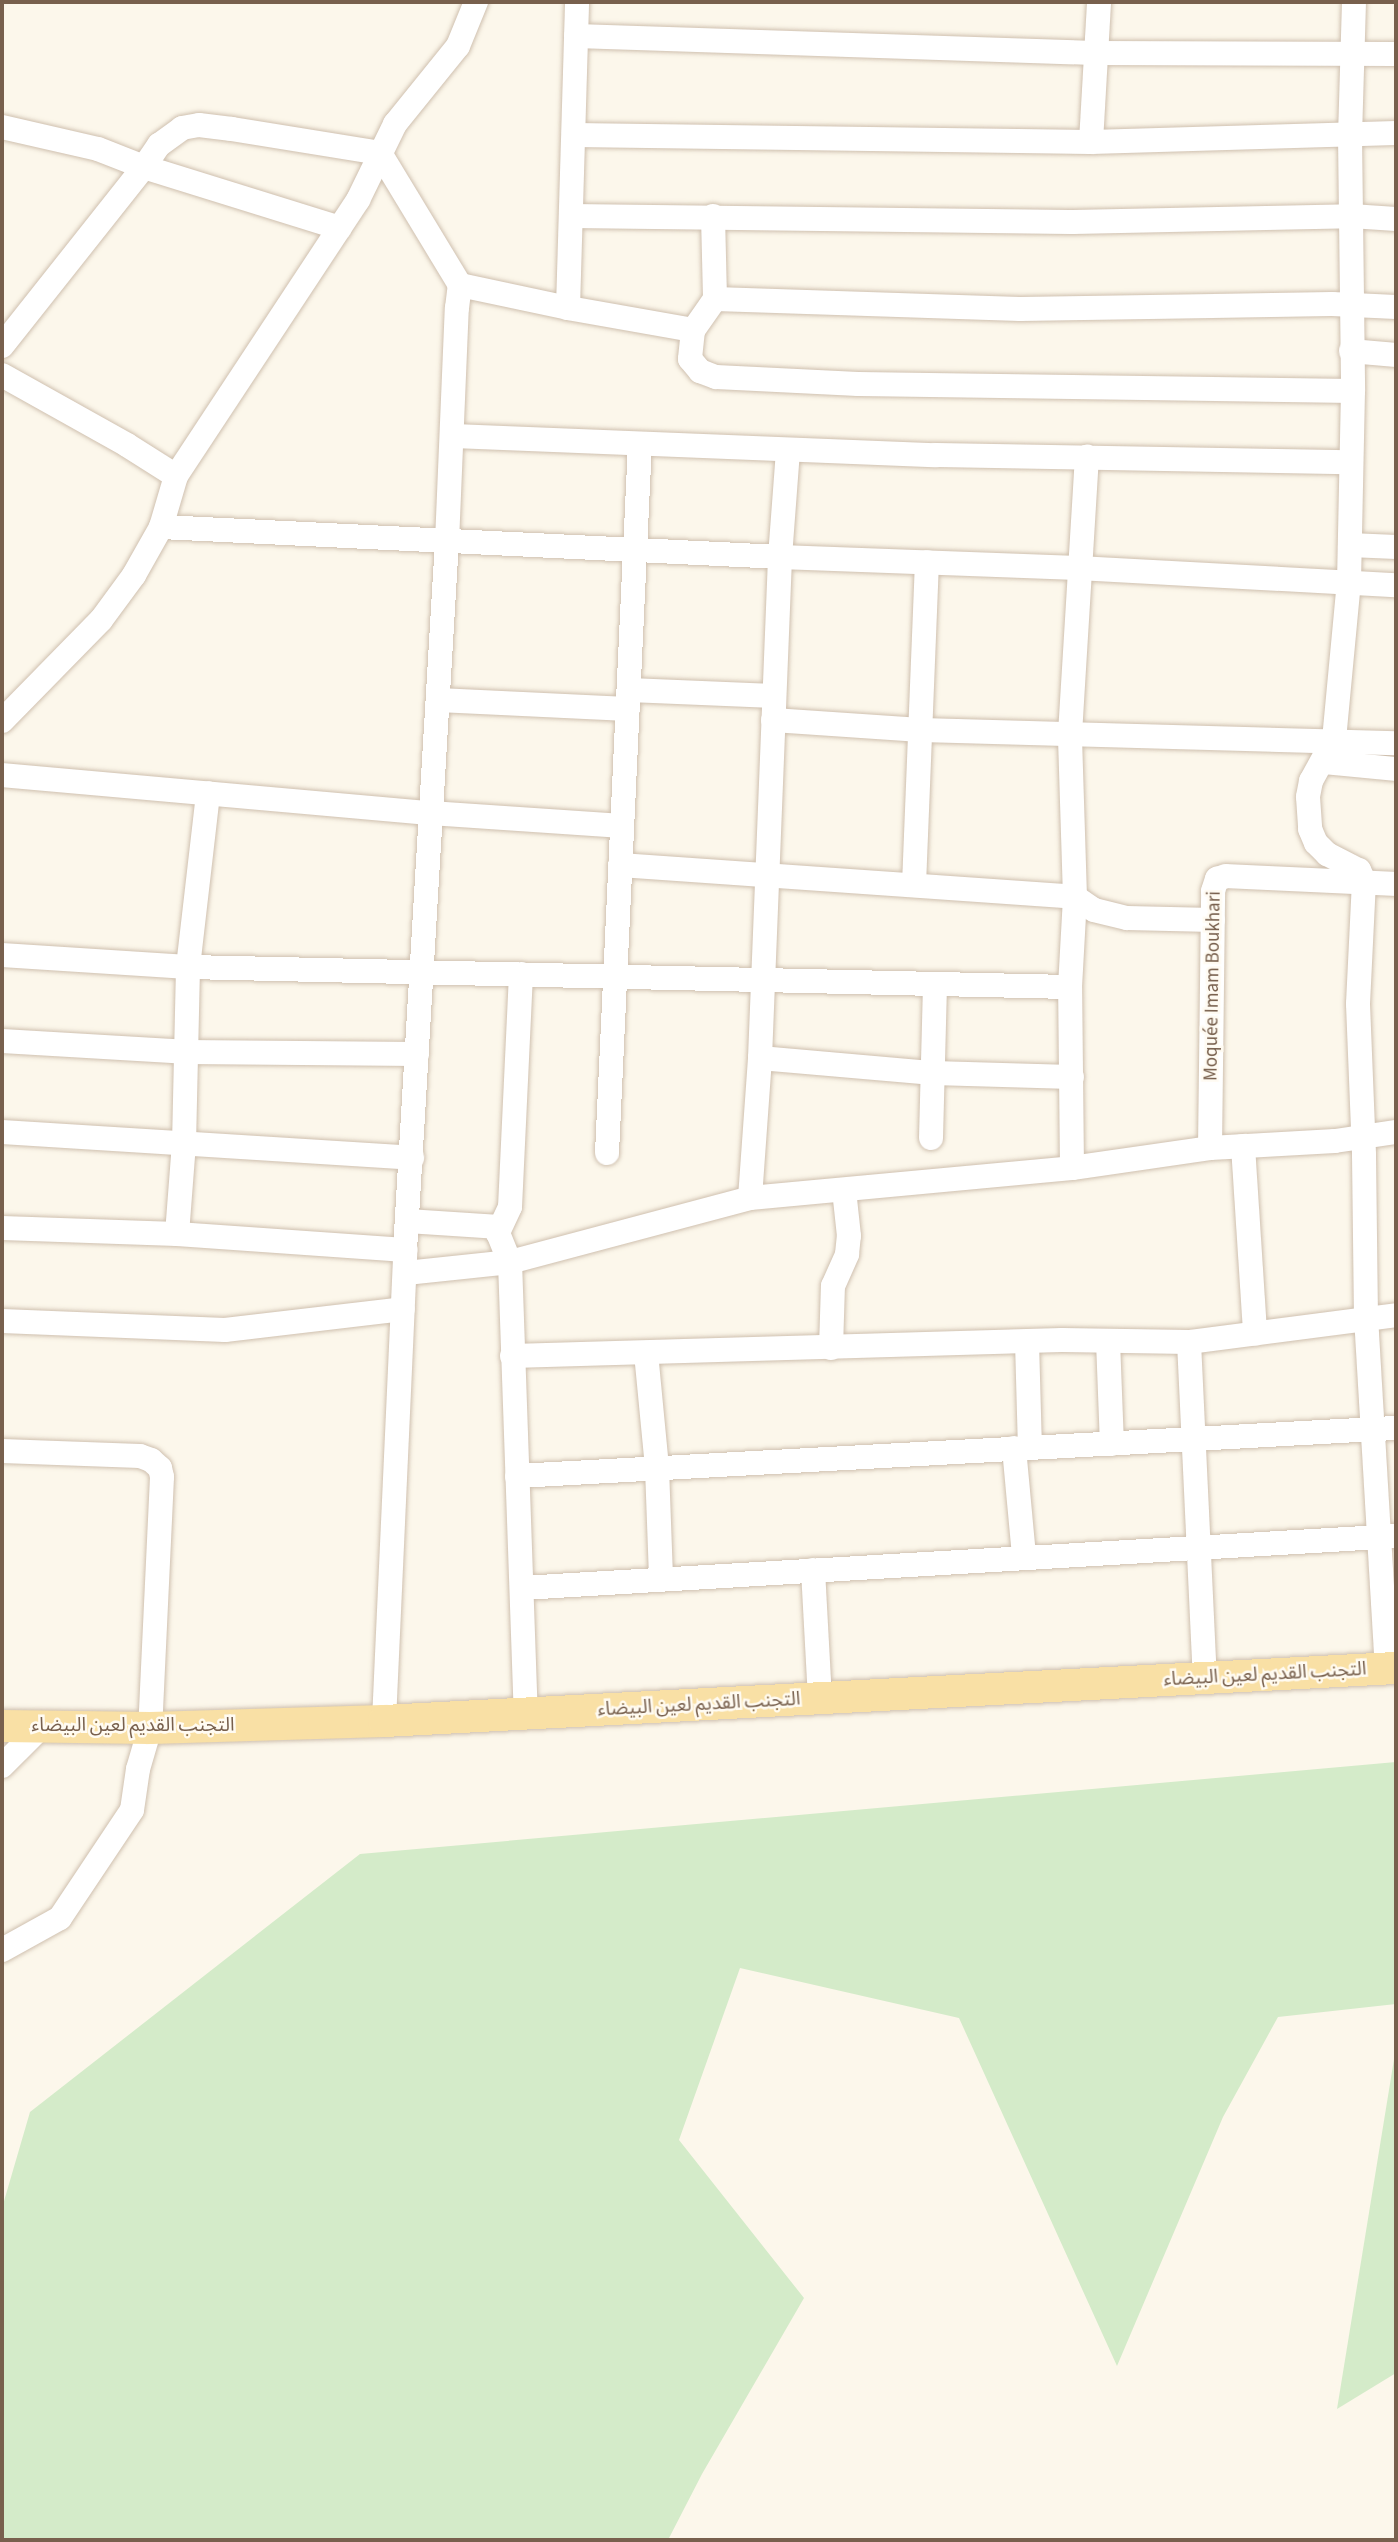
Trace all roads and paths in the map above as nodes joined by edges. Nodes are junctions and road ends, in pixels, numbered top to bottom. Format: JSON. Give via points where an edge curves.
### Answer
{"nodes":[{"id":1,"x":476,"y":2,"type":"edge"},
{"id":2,"x":577,"y":2,"type":"edge"},
{"id":3,"x":1099,"y":2,"type":"edge"},
{"id":4,"x":1354,"y":2,"type":"edge"},
{"id":5,"x":576,"y":36,"type":"junction"},
{"id":6,"x":1354,"y":52,"type":"junction"},
{"id":7,"x":1094,"y":53,"type":"junction"},
{"id":8,"x":1396,"y":54,"type":"edge"},
{"id":9,"x":4,"y":132,"type":"edge"},
{"id":10,"x":1396,"y":133,"type":"edge"},
{"id":11,"x":574,"y":135,"type":"junction"},
{"id":12,"x":1350,"y":135,"type":"junction"},
{"id":13,"x":1091,"y":142,"type":"junction"},
{"id":14,"x":380,"y":153,"type":"junction"},
{"id":15,"x":144,"y":167,"type":"junction"},
{"id":16,"x":571,"y":216,"type":"junction"},
{"id":17,"x":713,"y":216,"type":"junction"},
{"id":18,"x":1351,"y":216,"type":"junction"},
{"id":19,"x":1396,"y":219,"type":"edge"},
{"id":20,"x":340,"y":228,"type":"junction"},
{"id":21,"x":460,"y":285,"type":"junction"},
{"id":22,"x":715,"y":299,"type":"junction"},
{"id":23,"x":1352,"y":304,"type":"junction"},
{"id":24,"x":1396,"y":307,"type":"edge"},
{"id":25,"x":568,"y":308,"type":"junction"},
{"id":26,"x":694,"y":330,"type":"junction"},
{"id":27,"x":2,"y":346,"type":"edge"},
{"id":28,"x":1351,"y":351,"type":"junction"},
{"id":29,"x":1396,"y":355,"type":"edge"},
{"id":30,"x":2,"y":375,"type":"edge"},
{"id":31,"x":1353,"y":391,"type":"junction"},
{"id":32,"x":453,"y":436,"type":"junction"},
{"id":33,"x":640,"y":444,"type":"junction"},
{"id":34,"x":788,"y":450,"type":"junction"},
{"id":35,"x":1087,"y":457,"type":"junction"},
{"id":36,"x":1351,"y":463,"type":"junction"},
{"id":37,"x":176,"y":476,"type":"junction"},
{"id":38,"x":161,"y":527,"type":"junction"},
{"id":39,"x":447,"y":542,"type":"junction"},
{"id":40,"x":1350,"y":545,"type":"junction"},
{"id":41,"x":1396,"y":547,"type":"edge"},
{"id":42,"x":637,"y":551,"type":"junction"},
{"id":43,"x":780,"y":557,"type":"junction"},
{"id":44,"x":927,"y":562,"type":"junction"},
{"id":45,"x":1078,"y":568,"type":"junction"},
{"id":46,"x":1349,"y":581,"type":"junction"},
{"id":47,"x":1396,"y":585,"type":"edge"},
{"id":48,"x":629,"y":699,"type":"junction"},
{"id":49,"x":438,"y":700,"type":"junction"},
{"id":50,"x":774,"y":708,"type":"junction"},
{"id":51,"x":2,"y":721,"type":"edge"},
{"id":52,"x":920,"y":730,"type":"junction"},
{"id":53,"x":1070,"y":734,"type":"junction"},
{"id":54,"x":1334,"y":739,"type":"junction"},
{"id":55,"x":1396,"y":743,"type":"edge"},
{"id":56,"x":1323,"y":762,"type":"junction"},
{"id":57,"x":1396,"y":769,"type":"edge"},
{"id":58,"x":2,"y":775,"type":"edge"},
{"id":59,"x":208,"y":793,"type":"junction"},
{"id":60,"x":431,"y":813,"type":"junction"},
{"id":61,"x":622,"y":825,"type":"junction"},
{"id":62,"x":620,"y":865,"type":"junction"},
{"id":63,"x":767,"y":874,"type":"junction"},
{"id":64,"x":1364,"y":881,"type":"junction"},
{"id":65,"x":1396,"y":884,"type":"edge"},
{"id":66,"x":914,"y":886,"type":"junction"},
{"id":67,"x":1074,"y":897,"type":"junction"},
{"id":68,"x":1213,"y":920,"type":"junction"},
{"id":69,"x":2,"y":955,"type":"edge"},
{"id":70,"x":187,"y":967,"type":"junction"},
{"id":71,"x":422,"y":972,"type":"junction"},
{"id":72,"x":521,"y":974,"type":"junction"},
{"id":73,"x":615,"y":978,"type":"junction"},
{"id":74,"x":763,"y":980,"type":"junction"},
{"id":75,"x":935,"y":986,"type":"junction"},
{"id":76,"x":1070,"y":987,"type":"junction"},
{"id":77,"x":2,"y":1041,"type":"edge"},
{"id":78,"x":185,"y":1052,"type":"junction"},
{"id":79,"x":417,"y":1054,"type":"junction"},
{"id":80,"x":760,"y":1058,"type":"junction"},
{"id":81,"x":933,"y":1073,"type":"junction"},
{"id":82,"x":1072,"y":1077,"type":"junction"},
{"id":83,"x":2,"y":1132,"type":"edge"},
{"id":84,"x":1396,"y":1132,"type":"edge"},
{"id":85,"x":931,"y":1138,"type":"dead end"},
{"id":86,"x":1364,"y":1138,"type":"junction"},
{"id":87,"x":184,"y":1144,"type":"junction"},
{"id":88,"x":1243,"y":1146,"type":"junction"},
{"id":89,"x":1210,"y":1148,"type":"junction"},
{"id":90,"x":607,"y":1153,"type":"dead end"},
{"id":91,"x":411,"y":1158,"type":"junction"},
{"id":92,"x":1072,"y":1168,"type":"junction"},
{"id":93,"x":844,"y":1190,"type":"junction"},
{"id":94,"x":750,"y":1198,"type":"junction"},
{"id":95,"x":408,"y":1220,"type":"junction"},
{"id":96,"x":499,"y":1227,"type":"junction"},
{"id":97,"x":2,"y":1228,"type":"edge"},
{"id":98,"x":177,"y":1234,"type":"junction"},
{"id":99,"x":406,"y":1262,"type":"junction"},
{"id":100,"x":510,"y":1262,"type":"junction"},
{"id":101,"x":403,"y":1309,"type":"junction"},
{"id":102,"x":1396,"y":1315,"type":"edge"},
{"id":103,"x":1366,"y":1317,"type":"junction"},
{"id":104,"x":2,"y":1321,"type":"edge"},
{"id":105,"x":1255,"y":1334,"type":"junction"},
{"id":106,"x":1027,"y":1342,"type":"junction"},
{"id":107,"x":1108,"y":1342,"type":"junction"},
{"id":108,"x":1189,"y":1342,"type":"junction"},
{"id":109,"x":831,"y":1348,"type":"junction"},
{"id":110,"x":646,"y":1353,"type":"junction"},
{"id":111,"x":512,"y":1356,"type":"junction"},
{"id":112,"x":1384,"y":1429,"type":"edge"},
{"id":113,"x":1194,"y":1441,"type":"junction"},
{"id":114,"x":1112,"y":1444,"type":"junction"},
{"id":115,"x":1022,"y":1447,"type":"junction"},
{"id":116,"x":2,"y":1451,"type":"edge"},
{"id":117,"x":657,"y":1468,"type":"junction"},
{"id":118,"x":517,"y":1476,"type":"junction"},
{"id":119,"x":1389,"y":1537,"type":"edge"},
{"id":120,"x":1199,"y":1547,"type":"junction"},
{"id":121,"x":1024,"y":1556,"type":"junction"},
{"id":122,"x":813,"y":1570,"type":"junction"},
{"id":123,"x":661,"y":1579,"type":"junction"},
{"id":124,"x":522,"y":1588,"type":"junction"},
{"id":125,"x":1392,"y":1668,"type":"edge"},
{"id":126,"x":1205,"y":1678,"type":"junction"},
{"id":127,"x":820,"y":1698,"type":"junction"},
{"id":128,"x":526,"y":1714,"type":"junction"},
{"id":129,"x":384,"y":1721,"type":"junction"},
{"id":130,"x":2,"y":1726,"type":"edge"},
{"id":131,"x":43,"y":1726,"type":"junction"},
{"id":132,"x":150,"y":1728,"type":"junction"},
{"id":133,"x":2,"y":1766,"type":"edge"},
{"id":134,"x":2,"y":1951,"type":"edge"}],
"edges":[{"from":1,"to":14,"type":"street","via":[[458,46],[395,124]]},
{"from":2,"to":5,"type":"street"},
{"from":3,"to":7,"type":"street"},
{"from":4,"to":6,"type":"street"},
{"from":5,"to":7,"type":"street"},
{"from":5,"to":11,"type":"street"},
{"from":6,"to":7,"type":"street"},
{"from":6,"to":8,"type":"street"},
{"from":6,"to":12,"type":"street"},
{"from":7,"to":13,"type":"street"},
{"from":9,"to":15,"type":"street","via":[[98,149]]},
{"from":10,"to":12,"type":"street"},
{"from":11,"to":13,"type":"street"},
{"from":11,"to":16,"type":"street"},
{"from":12,"to":13,"type":"street"},
{"from":12,"to":18,"type":"street"},
{"from":14,"to":15,"type":"street","via":[[199,125],[169,135]]},
{"from":14,"to":20,"type":"street"},
{"from":14,"to":21,"type":"street"},
{"from":15,"to":20,"type":"street"},
{"from":15,"to":27,"type":"street"},
{"from":16,"to":17,"type":"street"},
{"from":16,"to":25,"type":"street"},
{"from":17,"to":18,"type":"street","via":[[1073,222]]},
{"from":17,"to":22,"type":"street"},
{"from":18,"to":19,"type":"street"},
{"from":18,"to":23,"type":"street"},
{"from":20,"to":37,"type":"street"},
{"from":21,"to":25,"type":"street"},
{"from":21,"to":32,"type":"street"},
{"from":22,"to":23,"type":"street","via":[[1020,309]]},
{"from":22,"to":26,"type":"street"},
{"from":23,"to":24,"type":"street"},
{"from":23,"to":28,"type":"street"},
{"from":25,"to":26,"type":"street"},
{"from":26,"to":31,"type":"street","via":[[693,367],[716,377],[872,384]]},
{"from":28,"to":29,"type":"street"},
{"from":28,"to":31,"type":"street"},
{"from":30,"to":37,"type":"street"},
{"from":31,"to":36,"type":"street"},
{"from":32,"to":33,"type":"street"},
{"from":32,"to":39,"type":"street"},
{"from":33,"to":34,"type":"street"},
{"from":33,"to":42,"type":"street"},
{"from":34,"to":35,"type":"street"},
{"from":34,"to":43,"type":"street"},
{"from":35,"to":36,"type":"street"},
{"from":35,"to":45,"type":"street"},
{"from":36,"to":40,"type":"street"},
{"from":37,"to":38,"type":"street"},
{"from":38,"to":39,"type":"street"},
{"from":38,"to":51,"type":"street","via":[[101,620]]},
{"from":39,"to":42,"type":"street"},
{"from":39,"to":49,"type":"street"},
{"from":40,"to":41,"type":"street"},
{"from":40,"to":46,"type":"street"},
{"from":42,"to":43,"type":"street"},
{"from":42,"to":48,"type":"street"},
{"from":43,"to":44,"type":"street"},
{"from":43,"to":50,"type":"street"},
{"from":44,"to":45,"type":"street"},
{"from":44,"to":52,"type":"street"},
{"from":45,"to":46,"type":"street"},
{"from":45,"to":53,"type":"street"},
{"from":46,"to":47,"type":"street"},
{"from":46,"to":54,"type":"street"},
{"from":48,"to":49,"type":"street"},
{"from":48,"to":50,"type":"street"},
{"from":48,"to":61,"type":"street"},
{"from":49,"to":60,"type":"street"},
{"from":50,"to":52,"type":"street"},
{"from":50,"to":63,"type":"street"},
{"from":52,"to":53,"type":"street"},
{"from":52,"to":66,"type":"street"},
{"from":53,"to":54,"type":"street"},
{"from":53,"to":67,"type":"street"},
{"from":54,"to":55,"type":"street"},
{"from":54,"to":56,"type":"street"},
{"from":56,"to":57,"type":"street"},
{"from":56,"to":64,"type":"street","via":[[1311,781],[1310,829],[1322,848],[1359,870]]},
{"from":58,"to":59,"type":"street"},
{"from":59,"to":60,"type":"street"},
{"from":59,"to":70,"type":"street"},
{"from":60,"to":61,"type":"street"},
{"from":60,"to":71,"type":"street"},
{"from":61,"to":62,"type":"street"},
{"from":62,"to":63,"type":"street"},
{"from":62,"to":73,"type":"street"},
{"from":63,"to":66,"type":"street"},
{"from":63,"to":74,"type":"street"},
{"from":64,"to":65,"type":"street","name":"Moquée Imam Boukhari"},
{"from":64,"to":68,"type":"street","name":"Moquée Imam Boukhari","via":[[1219,877],[1214,883]]},
{"from":64,"to":86,"type":"street","via":[[1358,1004]]},
{"from":66,"to":67,"type":"street"},
{"from":67,"to":68,"type":"street","via":[[1094,910],[1127,918]]},
{"from":67,"to":76,"type":"street"},
{"from":68,"to":89,"type":"street","name":"Moquée Imam Boukhari"},
{"from":69,"to":70,"type":"street"},
{"from":70,"to":71,"type":"street"},
{"from":70,"to":78,"type":"street"},
{"from":71,"to":72,"type":"street"},
{"from":71,"to":79,"type":"street"},
{"from":72,"to":73,"type":"street"},
{"from":72,"to":96,"type":"street","via":[[510,1207]]},
{"from":73,"to":74,"type":"street"},
{"from":73,"to":90,"type":"street"},
{"from":74,"to":75,"type":"street"},
{"from":74,"to":80,"type":"street"},
{"from":75,"to":76,"type":"street"},
{"from":75,"to":81,"type":"street"},
{"from":76,"to":82,"type":"street"},
{"from":77,"to":78,"type":"street"},
{"from":78,"to":79,"type":"street"},
{"from":78,"to":87,"type":"street"},
{"from":79,"to":91,"type":"street"},
{"from":80,"to":81,"type":"street"},
{"from":80,"to":94,"type":"street"},
{"from":81,"to":82,"type":"street"},
{"from":81,"to":85,"type":"street"},
{"from":82,"to":92,"type":"street"},
{"from":83,"to":87,"type":"street"},
{"from":84,"to":86,"type":"street"},
{"from":86,"to":88,"type":"street"},
{"from":86,"to":103,"type":"street"},
{"from":87,"to":91,"type":"street"},
{"from":87,"to":98,"type":"street"},
{"from":88,"to":89,"type":"street"},
{"from":88,"to":105,"type":"street"},
{"from":89,"to":92,"type":"street"},
{"from":91,"to":95,"type":"street"},
{"from":92,"to":93,"type":"street"},
{"from":93,"to":94,"type":"street"},
{"from":93,"to":109,"type":"street","via":[[849,1236],[847,1254],[833,1286]]},
{"from":94,"to":100,"type":"street"},
{"from":95,"to":96,"type":"street"},
{"from":95,"to":99,"type":"street"},
{"from":96,"to":100,"type":"street"},
{"from":97,"to":98,"type":"street"},
{"from":98,"to":99,"type":"street"},
{"from":99,"to":100,"type":"street"},
{"from":99,"to":101,"type":"street"},
{"from":100,"to":111,"type":"street"},
{"from":101,"to":104,"type":"street","via":[[225,1330]]},
{"from":101,"to":129,"type":"street"},
{"from":102,"to":103,"type":"street"},
{"from":103,"to":105,"type":"street"},
{"from":103,"to":112,"type":"street"},
{"from":105,"to":108,"type":"street"},
{"from":106,"to":107,"type":"street"},
{"from":106,"to":109,"type":"street"},
{"from":106,"to":115,"type":"street"},
{"from":107,"to":108,"type":"street"},
{"from":107,"to":114,"type":"street"},
{"from":108,"to":113,"type":"street"},
{"from":109,"to":110,"type":"street"},
{"from":110,"to":111,"type":"street"},
{"from":110,"to":117,"type":"street"},
{"from":111,"to":118,"type":"street"},
{"from":112,"to":113,"type":"street"},
{"from":112,"to":119,"type":"street"},
{"from":113,"to":114,"type":"street"},
{"from":113,"to":120,"type":"street"},
{"from":114,"to":115,"type":"street"},
{"from":115,"to":117,"type":"street"},
{"from":115,"to":121,"type":"street"},
{"from":116,"to":132,"type":"street","via":[[140,1456],[160,1468]]},
{"from":117,"to":118,"type":"street"},
{"from":117,"to":123,"type":"street"},
{"from":118,"to":124,"type":"street"},
{"from":119,"to":120,"type":"street"},
{"from":119,"to":125,"type":"street"},
{"from":120,"to":121,"type":"street"},
{"from":120,"to":126,"type":"street"},
{"from":121,"to":122,"type":"street"},
{"from":122,"to":123,"type":"street"},
{"from":122,"to":127,"type":"street"},
{"from":123,"to":124,"type":"street"},
{"from":124,"to":128,"type":"street"},
{"from":125,"to":126,"type":"main road","name":"التجنب القديم لعين البيضاء"},
{"from":126,"to":127,"type":"main road","name":"التجنب القديم لعين البيضاء"},
{"from":127,"to":128,"type":"main road","name":"التجنب القديم لعين البيضاء"},
{"from":128,"to":129,"type":"main road","name":"التجنب القديم لعين البيضاء"},
{"from":129,"to":132,"type":"main road","name":"التجنب القديم لعين البيضاء"},
{"from":130,"to":131,"type":"main road","name":"التجنب القديم لعين البيضاء"},
{"from":131,"to":132,"type":"main road","name":"التجنب القديم لعين البيضاء"},
{"from":131,"to":133,"type":"street"},
{"from":132,"to":134,"type":"street","via":[[132,1810],[88,1880],[60,1918]]}]}
